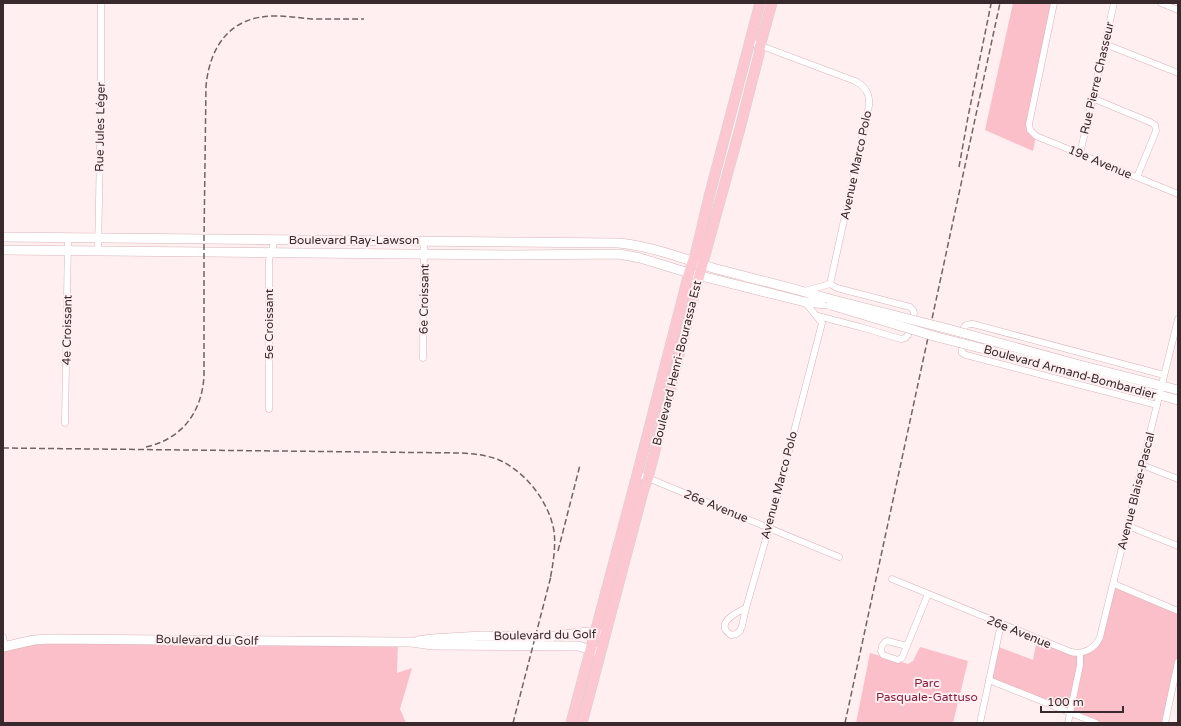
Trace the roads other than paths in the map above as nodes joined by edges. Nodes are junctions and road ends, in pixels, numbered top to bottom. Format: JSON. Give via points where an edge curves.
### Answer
{"nodes":[{"id":1,"x":101,"y":3,"type":"edge"},
{"id":2,"x":760,"y":3,"type":"edge"},
{"id":3,"x":772,"y":3,"type":"edge"},
{"id":4,"x":1054,"y":3,"type":"edge"},
{"id":5,"x":1114,"y":3,"type":"edge"},
{"id":6,"x":1161,"y":3,"type":"edge"},
{"id":7,"x":1178,"y":10,"type":"edge"},
{"id":8,"x":755,"y":44,"type":"junction"},
{"id":9,"x":1105,"y":44,"type":"junction"},
{"id":10,"x":1178,"y":73,"type":"edge"},
{"id":11,"x":1092,"y":98,"type":"junction"},
{"id":12,"x":1080,"y":154,"type":"junction"},
{"id":13,"x":1136,"y":177,"type":"junction"},
{"id":14,"x":1178,"y":194,"type":"edge"},
{"id":15,"x":3,"y":237,"type":"edge"},
{"id":16,"x":68,"y":238,"type":"junction"},
{"id":17,"x":98,"y":238,"type":"junction"},
{"id":18,"x":275,"y":240,"type":"junction"},
{"id":19,"x":424,"y":241,"type":"junction"},
{"id":20,"x":447,"y":241,"type":"junction"},
{"id":21,"x":3,"y":250,"type":"edge"},
{"id":22,"x":67,"y":250,"type":"junction"},
{"id":23,"x":98,"y":251,"type":"junction"},
{"id":24,"x":272,"y":252,"type":"junction"},
{"id":25,"x":424,"y":254,"type":"junction"},
{"id":26,"x":447,"y":254,"type":"junction"},
{"id":27,"x":698,"y":262,"type":"junction"},
{"id":28,"x":689,"y":273,"type":"junction"},
{"id":29,"x":699,"y":275,"type":"junction"},
{"id":30,"x":830,"y":284,"type":"junction"},
{"id":31,"x":804,"y":291,"type":"junction"},
{"id":32,"x":827,"y":301,"type":"junction"},
{"id":33,"x":805,"y":302,"type":"junction"},
{"id":34,"x":818,"y":316,"type":"junction"},
{"id":35,"x":1178,"y":320,"type":"edge"},
{"id":36,"x":423,"y":358,"type":"dead end"},
{"id":37,"x":1075,"y":368,"type":"junction"},
{"id":38,"x":1164,"y":375,"type":"junction"},
{"id":39,"x":1162,"y":385,"type":"junction"},
{"id":40,"x":1178,"y":390,"type":"edge"},
{"id":41,"x":1158,"y":400,"type":"junction"},
{"id":42,"x":1178,"y":400,"type":"edge"},
{"id":43,"x":269,"y":409,"type":"dead end"},
{"id":44,"x":65,"y":423,"type":"dead end"},
{"id":45,"x":1142,"y":464,"type":"junction"},
{"id":46,"x":637,"y":475,"type":"junction"},
{"id":47,"x":648,"y":478,"type":"junction"},
{"id":48,"x":1178,"y":479,"type":"edge"},
{"id":49,"x":1128,"y":526,"type":"junction"},
{"id":50,"x":769,"y":528,"type":"junction"},
{"id":51,"x":1178,"y":546,"type":"edge"},
{"id":52,"x":840,"y":557,"type":"dead end"},
{"id":53,"x":892,"y":579,"type":"dead end"},
{"id":54,"x":1114,"y":584,"type":"junction"},
{"id":55,"x":928,"y":594,"type":"junction"},
{"id":56,"x":746,"y":608,"type":"dead end"},
{"id":57,"x":1178,"y":611,"type":"edge"},
{"id":58,"x":1001,"y":624,"type":"junction"},
{"id":59,"x":595,"y":632,"type":"junction"},
{"id":60,"x":606,"y":634,"type":"junction"},
{"id":61,"x":3,"y":637,"type":"edge"},
{"id":62,"x":411,"y":642,"type":"junction"},
{"id":63,"x":907,"y":646,"type":"dead end"},
{"id":64,"x":4,"y":647,"type":"edge"},
{"id":65,"x":590,"y":649,"type":"junction"},
{"id":66,"x":600,"y":653,"type":"junction"},
{"id":67,"x":1080,"y":653,"type":"junction"},
{"id":68,"x":1178,"y":662,"type":"edge"},
{"id":69,"x":989,"y":680,"type":"junction"},
{"id":70,"x":1070,"y":712,"type":"junction"},
{"id":71,"x":571,"y":723,"type":"edge"},
{"id":72,"x":582,"y":723,"type":"edge"},
{"id":73,"x":980,"y":723,"type":"edge"},
{"id":74,"x":1068,"y":723,"type":"edge"},
{"id":75,"x":1096,"y":723,"type":"edge"},
{"id":76,"x":1165,"y":723,"type":"edge"}],
"edges":[{"from":1,"to":17,"type":"street","name":"Rue Jules Léger"},
{"from":2,"to":8,"type":"main road","name":"Boulevard Henri-Bourassa Est"},
{"from":3,"to":8,"type":"main road","name":"Boulevard Henri-Bourassa Est"},
{"from":4,"to":12,"type":"street","name":"19e Avenue","via":[[1029,124],[1030,130],[1036,136]]},
{"from":5,"to":9,"type":"street","name":"Rue Pierre Chasseur"},
{"from":6,"to":7,"type":"street"},
{"from":8,"to":27,"type":"main road","name":"Boulevard Henri-Bourassa Est","via":[[759,54],[739,132]]},
{"from":8,"to":30,"type":"street","name":"Avenue Marco Polo","via":[[855,81],[865,88],[868,94],[869,106]]},
{"from":9,"to":10,"type":"street"},
{"from":9,"to":11,"type":"street","name":"Rue Pierre Chasseur"},
{"from":11,"to":12,"type":"street","name":"Rue Pierre Chasseur"},
{"from":11,"to":13,"type":"street","via":[[1155,126],[1156,132]]},
{"from":12,"to":13,"type":"street","name":"19e Avenue"},
{"from":13,"to":14,"type":"street","name":"19e Avenue"},
{"from":15,"to":16,"type":"street","name":"Boulevard Ray-Lawson"},
{"from":16,"to":17,"type":"street","name":"Boulevard Ray-Lawson"},
{"from":16,"to":22,"type":"street","name":"4e Croissant"},
{"from":17,"to":18,"type":"street","name":"Boulevard Ray-Lawson"},
{"from":17,"to":23,"type":"street","name":"Rue Jules Léger"},
{"from":18,"to":19,"type":"street","name":"Boulevard Ray-Lawson"},
{"from":18,"to":24,"type":"street","name":"5e Croissant"},
{"from":19,"to":20,"type":"street","name":"Boulevard Ray-Lawson"},
{"from":19,"to":25,"type":"street","name":"6e Croissant"},
{"from":20,"to":26,"type":"street"},
{"from":20,"to":27,"type":"street","name":"Boulevard Ray-Lawson","via":[[618,243],[640,246]]},
{"from":21,"to":22,"type":"street","name":"Boulevard Ray-Lawson"},
{"from":22,"to":23,"type":"street","name":"Boulevard Ray-Lawson"},
{"from":22,"to":44,"type":"street","name":"4e Croissant"},
{"from":23,"to":24,"type":"street","name":"Boulevard Ray-Lawson"},
{"from":24,"to":25,"type":"street","name":"Boulevard Ray-Lawson"},
{"from":24,"to":43,"type":"street","name":"5e Croissant"},
{"from":25,"to":26,"type":"street","name":"Boulevard Ray-Lawson"},
{"from":25,"to":36,"type":"street","name":"6e Croissant"},
{"from":26,"to":28,"type":"street","name":"Boulevard Ray-Lawson","via":[[619,254]]},
{"from":27,"to":28,"type":"main road","name":"Boulevard Henri-Bourassa Est"},
{"from":27,"to":29,"type":"main road","name":"Boulevard Henri-Bourassa Est"},
{"from":27,"to":31,"type":"street","name":"Boulevard Armand-Bombardier"},
{"from":28,"to":29,"type":"street","name":"Boulevard Ray-Lawson"},
{"from":28,"to":46,"type":"main road","name":"Boulevard Henri-Bourassa Est"},
{"from":29,"to":33,"type":"street","name":"Boulevard Armand-Bombardier"},
{"from":29,"to":47,"type":"main road","name":"Boulevard Henri-Bourassa Est"},
{"from":30,"to":31,"type":"street","name":"Boulevard Armand-Bombardier"},
{"from":30,"to":34,"type":"street","via":[[910,307],[914,313],[908,335],[901,339]]},
{"from":31,"to":32,"type":"street","name":"Boulevard Armand-Bombardier"},
{"from":32,"to":33,"type":"street","name":"Boulevard Armand-Bombardier"},
{"from":32,"to":37,"type":"street","name":"Boulevard Armand-Bombardier","bridge":true,"via":[[959,332]]},
{"from":33,"to":34,"type":"street"},
{"from":34,"to":50,"type":"street","name":"Avenue Marco Polo","via":[[822,323]]},
{"from":35,"to":38,"type":"street","name":"Avenue Blaise-Pascal"},
{"from":37,"to":39,"type":"street","name":"Boulevard Armand-Bombardier"},
{"from":37,"to":41,"type":"street","name":"Boulevard Armand-Bombardier"},
{"from":38,"to":39,"type":"street","name":"Avenue Blaise-Pascal"},
{"from":38,"to":41,"type":"street","name":"Boulevard Armand-Bombardier","via":[[973,324],[967,324],[964,328],[961,349],[966,355]]},
{"from":39,"to":40,"type":"street","name":"Boulevard Armand-Bombardier"},
{"from":39,"to":41,"type":"street","name":"Avenue Blaise-Pascal"},
{"from":41,"to":42,"type":"street","name":"Boulevard Armand-Bombardier"},
{"from":41,"to":45,"type":"street","name":"Avenue Blaise-Pascal"},
{"from":45,"to":48,"type":"street"},
{"from":45,"to":49,"type":"street","name":"Avenue Blaise-Pascal"},
{"from":46,"to":47,"type":"street","name":"26e Avenue"},
{"from":46,"to":59,"type":"main road","name":"Boulevard Henri-Bourassa Est"},
{"from":47,"to":50,"type":"street","name":"26e Avenue"},
{"from":47,"to":60,"type":"main road","name":"Boulevard Henri-Bourassa Est"},
{"from":49,"to":51,"type":"street"},
{"from":49,"to":54,"type":"street","name":"Avenue Blaise-Pascal"},
{"from":50,"to":52,"type":"street","name":"26e Avenue"},
{"from":50,"to":56,"type":"street","name":"Avenue Marco Polo"},
{"from":53,"to":55,"type":"street","name":"26e Avenue"},
{"from":54,"to":57,"type":"street"},
{"from":54,"to":67,"type":"street","name":"Avenue Blaise-Pascal","via":[[1098,641],[1092,648]]},
{"from":55,"to":58,"type":"street","name":"26e Avenue"},
{"from":55,"to":63,"type":"street"},
{"from":58,"to":67,"type":"street","name":"26e Avenue","via":[[1062,650]]},
{"from":58,"to":69,"type":"street"},
{"from":59,"to":60,"type":"street","name":"Boulevard du Golf"},
{"from":59,"to":62,"type":"street","name":"Boulevard du Golf","via":[[547,637],[481,636]]},
{"from":59,"to":65,"type":"main road","name":"Boulevard Henri-Bourassa Est"},
{"from":60,"to":66,"type":"main road","name":"Boulevard Henri-Bourassa Est"},
{"from":61,"to":64,"type":"street"},
{"from":62,"to":64,"type":"street","name":"Boulevard du Golf","via":[[58,639],[36,640]]},
{"from":62,"to":65,"type":"street","name":"Boulevard du Golf","via":[[432,646],[578,646]]},
{"from":65,"to":66,"type":"street","name":"Boulevard du Golf"},
{"from":65,"to":71,"type":"main road","name":"Boulevard Henri-Bourassa Est"},
{"from":66,"to":72,"type":"main road","name":"Boulevard Henri-Bourassa Est"},
{"from":67,"to":70,"type":"street","via":[[1080,666]]},
{"from":68,"to":76,"type":"street"},
{"from":69,"to":70,"type":"street"},
{"from":69,"to":73,"type":"street"},
{"from":70,"to":74,"type":"street"},
{"from":70,"to":75,"type":"street"}]}
